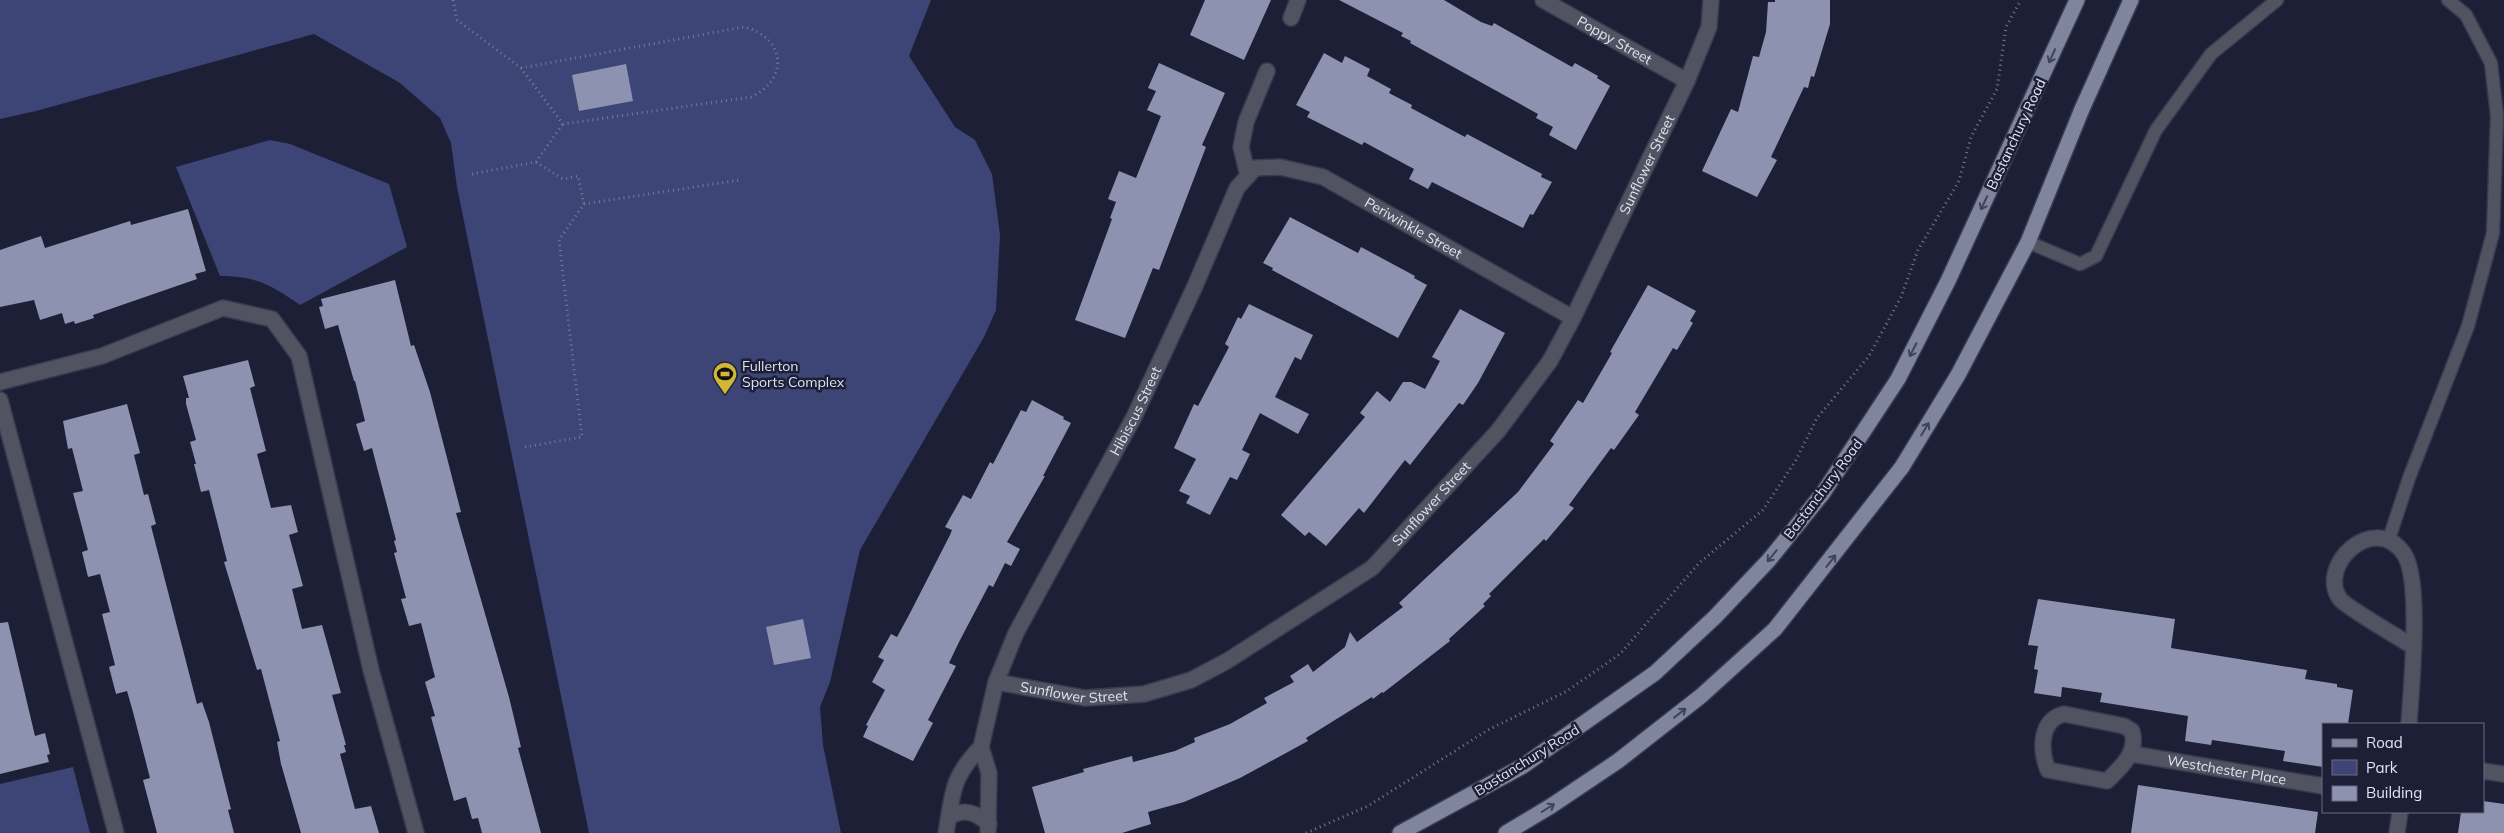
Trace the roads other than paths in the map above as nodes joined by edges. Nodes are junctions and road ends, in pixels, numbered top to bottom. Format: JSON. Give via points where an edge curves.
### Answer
{"nodes":[{"id":1,"x":1298,"y":0,"type":"edge"},
{"id":2,"x":1544,"y":0,"type":"edge"},
{"id":3,"x":1712,"y":0,"type":"edge"},
{"id":4,"x":2077,"y":0,"type":"edge"},
{"id":5,"x":2132,"y":0,"type":"edge"},
{"id":6,"x":2277,"y":0,"type":"edge"},
{"id":7,"x":2448,"y":0,"type":"edge"},
{"id":8,"x":1291,"y":18,"type":"dead end"},
{"id":9,"x":1267,"y":71,"type":"dead end"},
{"id":10,"x":1687,"y":80,"type":"junction"},
{"id":11,"x":1248,"y":176,"type":"junction"},
{"id":12,"x":2028,"y":242,"type":"junction"},
{"id":13,"x":1573,"y":318,"type":"junction"},
{"id":14,"x":0,"y":382,"type":"edge"},
{"id":15,"x":0,"y":400,"type":"edge"},
{"id":16,"x":2389,"y":539,"type":"junction"},
{"id":17,"x":2414,"y":647,"type":"junction"},
{"id":18,"x":996,"y":682,"type":"junction"},
{"id":19,"x":2409,"y":723,"type":"edge"},
{"id":20,"x":981,"y":747,"type":"junction"},
{"id":21,"x":2132,"y":754,"type":"junction"},
{"id":22,"x":2484,"y":771,"type":"edge"},
{"id":23,"x":2504,"y":774,"type":"edge"},
{"id":24,"x":2322,"y":786,"type":"edge"},
{"id":25,"x":2400,"y":813,"type":"edge"},
{"id":26,"x":949,"y":817,"type":"junction"},
{"id":27,"x":988,"y":828,"type":"edge"},
{"id":28,"x":116,"y":833,"type":"edge"},
{"id":29,"x":416,"y":833,"type":"edge"},
{"id":30,"x":946,"y":833,"type":"edge"},
{"id":31,"x":1400,"y":833,"type":"edge"},
{"id":32,"x":1506,"y":833,"type":"edge"},
{"id":33,"x":2396,"y":833,"type":"edge"}],
"edges":[{"from":1,"to":8,"type":"street"},
{"from":2,"to":10,"type":"street","name":"Poppy Street"},
{"from":3,"to":10,"type":"street","name":"Sunflower Street","via":[[1709,27]]},
{"from":4,"to":31,"type":"main road","name":"Bastanchury Road","one_way":true,"via":[[1952,272],[1898,380],[1823,493],[1769,560],[1655,673],[1523,766]]},
{"from":5,"to":12,"type":"main road","via":[[2082,109]]},
{"from":6,"to":12,"type":"lane","via":[[2211,54],[2156,130],[2096,256],[2080,264]]},
{"from":7,"to":16,"type":"lane","via":[[2466,15],[2491,63],[2497,116],[2494,233],[2468,326]]},
{"from":9,"to":11,"type":"street","via":[[1246,122],[1241,147]]},
{"from":10,"to":13,"type":"street","name":"Sunflower Street"},
{"from":11,"to":13,"type":"street","name":"Periwinkle Street","via":[[1255,168],[1280,167],[1323,177]]},
{"from":11,"to":18,"type":"street","name":"Hibiscus Street","via":[[1237,188],[1134,417],[1021,624]]},
{"from":32,"to":12,"type":"main road","one_way":true,"via":[[1618,761],[1701,696],[1776,629],[1902,467],[1958,375]]},
{"from":13,"to":18,"type":"street","name":"Sunflower Street","via":[[1550,361],[1498,431],[1372,568],[1227,661],[1191,680],[1144,694],[1086,698]]},
{"from":14,"to":29,"type":"street","via":[[102,356],[223,308],[272,319],[299,356],[371,670]]},
{"from":15,"to":28,"type":"street"},
{"from":16,"to":17,"type":"street","via":[[2404,554],[2412,578]]},
{"from":16,"to":17,"type":"street","via":[[2372,537],[2354,545],[2339,562],[2335,583],[2340,599]]},
{"from":17,"to":19,"type":"street"},
{"from":18,"to":20,"type":"street","name":"Hibiscus Street"},
{"from":20,"to":26,"type":"street","via":[[963,765],[955,781]]},
{"from":20,"to":27,"type":"street","via":[[989,773]]},
{"from":21,"to":21,"type":"street","via":[[2107,781],[2048,770],[2044,760],[2044,735],[2055,716],[2064,714],[2124,726],[2132,731]]},
{"from":21,"to":24,"type":"street","name":"Westchester Place"},
{"from":22,"to":23,"type":"street"},
{"from":25,"to":33,"type":"street"},
{"from":26,"to":27,"type":"street","via":[[963,811],[974,813]]},
{"from":26,"to":30,"type":"street"}]}
